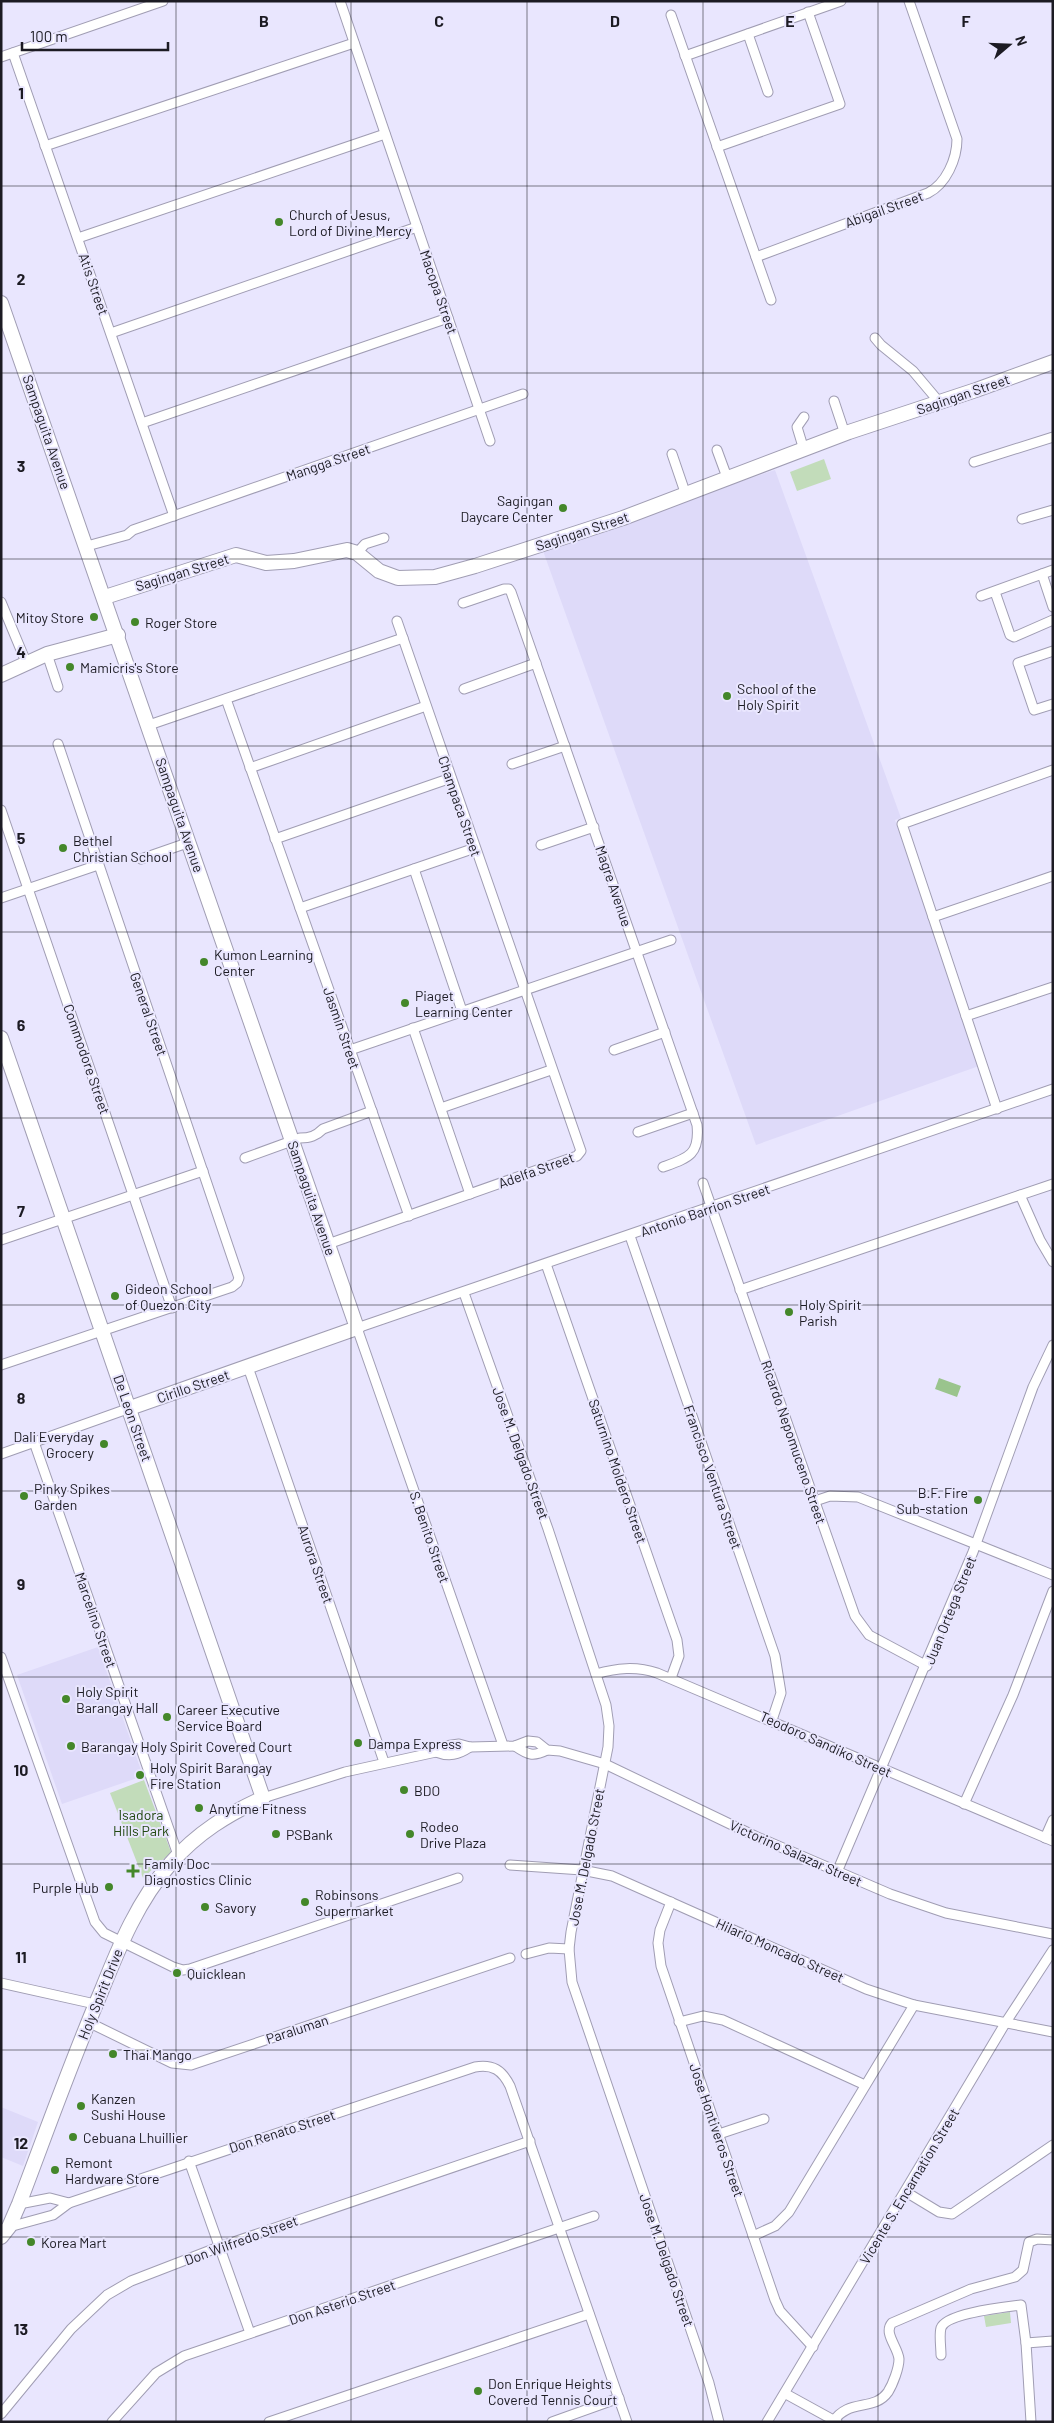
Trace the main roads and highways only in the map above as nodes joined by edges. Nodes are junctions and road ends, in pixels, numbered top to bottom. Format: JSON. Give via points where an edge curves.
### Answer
{"nodes":[{"id":1,"x":1,"y":303,"type":"edge"},
{"id":2,"x":1053,"y":362,"type":"edge"},
{"id":3,"x":105,"y":596,"type":"junction"},
{"id":4,"x":118,"y":635,"type":"junction"},
{"id":5,"x":1,"y":675,"type":"edge"},
{"id":6,"x":1,"y":1038,"type":"edge"},
{"id":7,"x":357,"y":1328,"type":"joint"},
{"id":8,"x":130,"y":1408,"type":"junction"},
{"id":9,"x":263,"y":1798,"type":"joint"},
{"id":10,"x":5,"y":2232,"type":"edge"}],
"edges":[{"from":1,"to":3,"type":"main road","name":"Sampaguita Avenue"},
{"from":2,"to":3,"type":"main road","name":"Sagingan Street","via":[[845,434],[686,495],[435,577],[398,578],[379,571],[357,553],[347,550],[266,563],[236,555]]},
{"from":3,"to":4,"type":"main road","name":"Sampaguita Avenue"},
{"from":4,"to":5,"type":"main road","via":[[46,654]]},
{"from":4,"to":7,"type":"main road","name":"Sampaguita Avenue","via":[[296,1139]]},
{"from":6,"to":8,"type":"main road","name":"De Leon Street"},
{"from":7,"to":8,"type":"main road","name":"Cirillo Street"},
{"from":8,"to":9,"type":"main road","name":"De Leon Street"},
{"from":9,"to":10,"type":"main road","name":"Holy Spirit Drive","via":[[207,1829],[178,1855],[150,1890],[121,1942],[19,2204]]}]}
